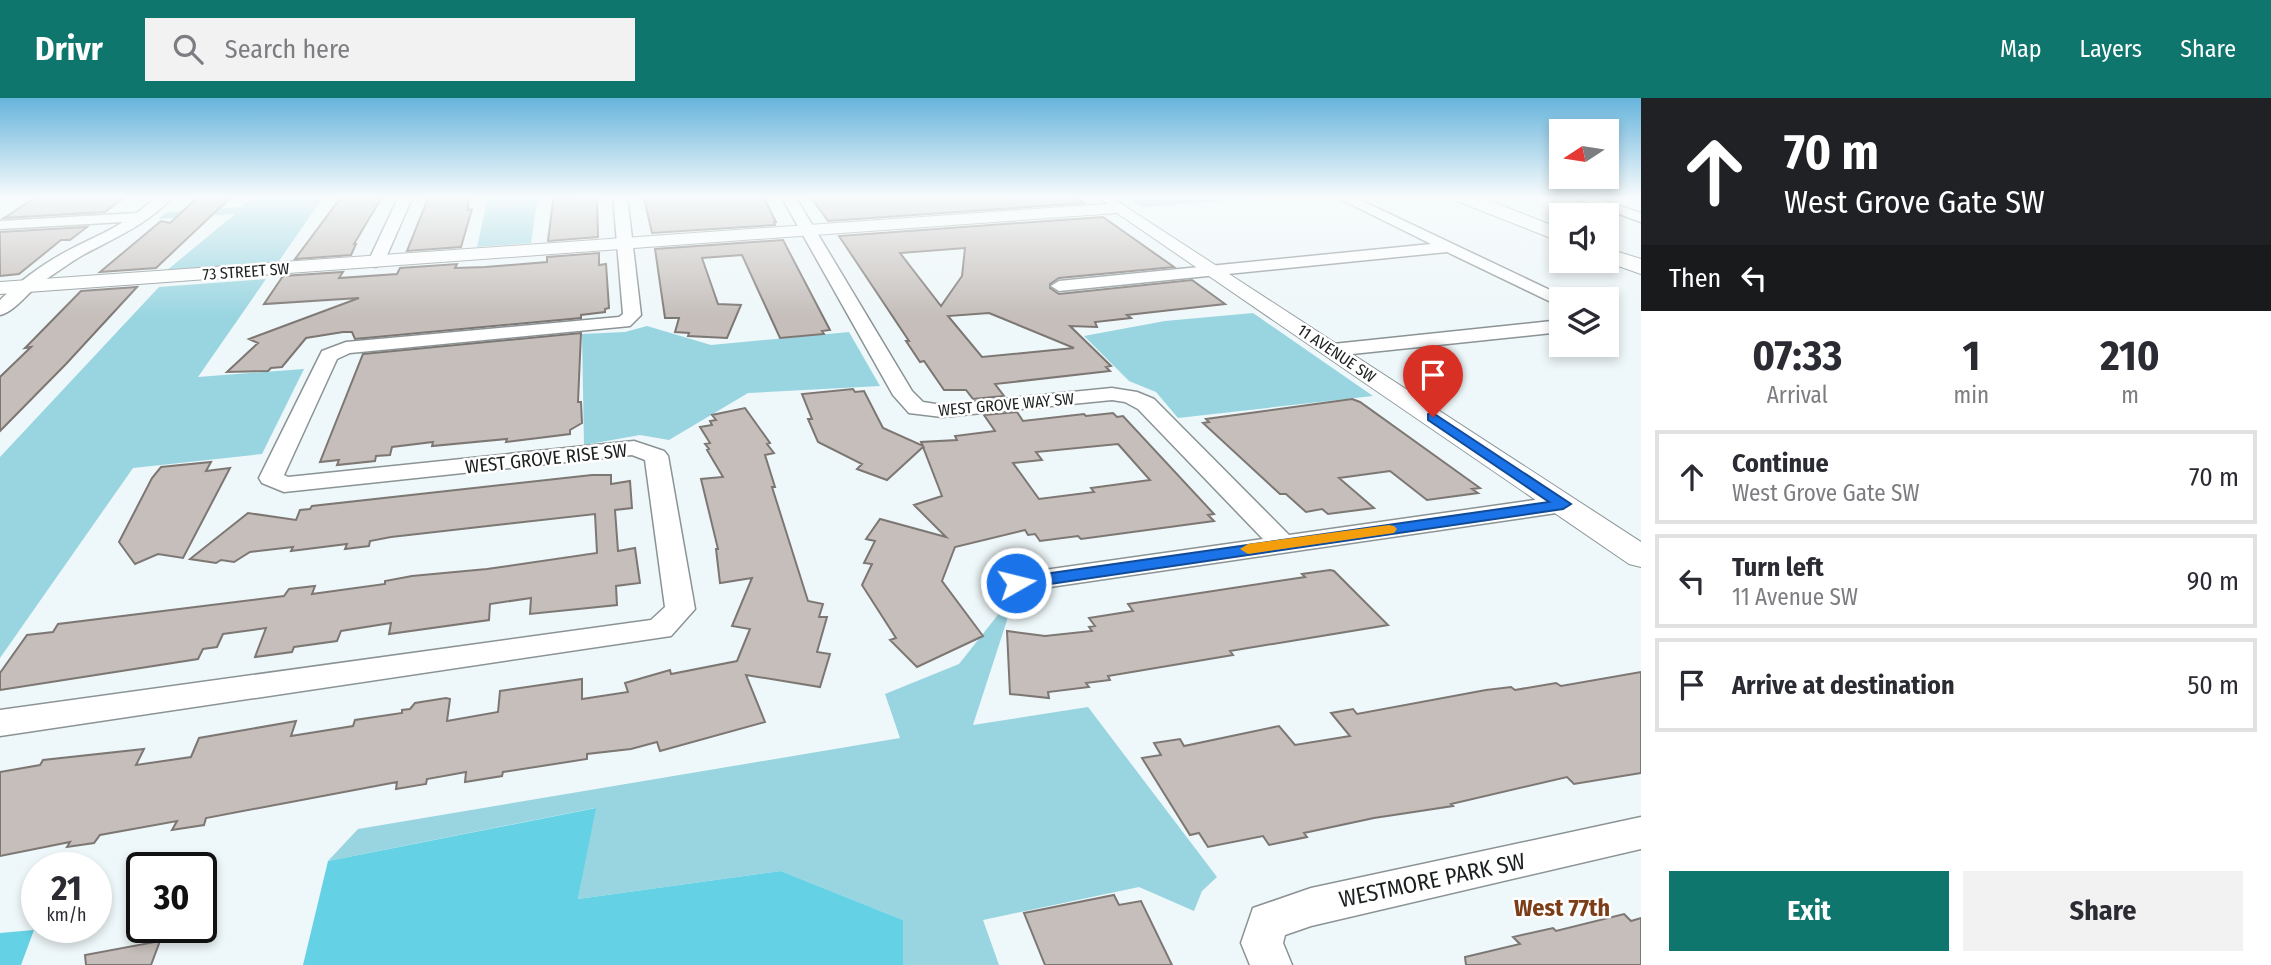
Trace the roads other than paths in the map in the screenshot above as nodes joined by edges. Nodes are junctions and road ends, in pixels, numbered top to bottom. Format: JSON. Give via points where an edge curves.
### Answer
{"nodes":[{"id":1,"x":111,"y":236,"type":"edge"},
{"id":2,"x":388,"y":236,"type":"edge"},
{"id":3,"x":625,"y":236,"type":"edge"},
{"id":4,"x":732,"y":236,"type":"edge"},
{"id":5,"x":812,"y":236,"type":"edge"},
{"id":6,"x":1163,"y":236,"type":"edge"},
{"id":7,"x":1426,"y":236,"type":"edge"},
{"id":8,"x":107,"y":239,"type":"junction"},
{"id":9,"x":1619,"y":242,"type":"edge"},
{"id":10,"x":626,"y":244,"type":"junction"},
{"id":11,"x":1449,"y":247,"type":"junction"},
{"id":12,"x":1641,"y":251,"type":"edge"},
{"id":13,"x":1619,"y":259,"type":"edge"},
{"id":14,"x":376,"y":262,"type":"junction"},
{"id":15,"x":1641,"y":267,"type":"edge"},
{"id":16,"x":1214,"y":271,"type":"junction"},
{"id":17,"x":54,"y":284,"type":"junction"},
{"id":18,"x":1059,"y":286,"type":"dead end"},
{"id":19,"x":24,"y":287,"type":"junction"},
{"id":20,"x":0,"y":288,"type":"edge"},
{"id":21,"x":1549,"y":294,"type":"edge"},
{"id":22,"x":0,"y":310,"type":"edge"},
{"id":23,"x":0,"y":326,"type":"edge"},
{"id":24,"x":1549,"y":327,"type":"edge"},
{"id":25,"x":1333,"y":350,"type":"junction"},
{"id":26,"x":1563,"y":504,"type":"junction"},
{"id":27,"x":1283,"y":544,"type":"junction"},
{"id":28,"x":1641,"y":557,"type":"edge"},
{"id":29,"x":1016,"y":583,"type":"dead end"},
{"id":30,"x":0,"y":723,"type":"edge"},
{"id":31,"x":1641,"y":834,"type":"edge"},
{"id":32,"x":1271,"y":965,"type":"edge"}],
"edges":[{"from":1,"to":8,"type":"street"},
{"from":2,"to":14,"type":"street"},
{"from":3,"to":10,"type":"street"},
{"from":4,"to":10,"type":"street","name":"73 STREET SW"},
{"from":5,"to":27,"type":"street","name":"WEST GROVE WAY SW","via":[[904,395],[917,408],[942,411],[1130,396],[1146,404]]},
{"from":6,"to":16,"type":"street","name":"11 AVENUE SW"},
{"from":7,"to":11,"type":"street"},
{"from":8,"to":17,"type":"street","via":[[100,251]]},
{"from":8,"to":19,"type":"street","via":[[76,252]]},
{"from":9,"to":12,"type":"main road"},
{"from":10,"to":14,"type":"street","name":"73 STREET SW"},
{"from":10,"to":30,"type":"street","name":"WEST GROVE RISE SW","via":[[632,315],[624,322],[346,348],[329,355],[271,478],[284,485],[634,448],[656,456],[680,610],[660,629]]},
{"from":11,"to":16,"type":"street"},
{"from":11,"to":21,"type":"street"},
{"from":13,"to":15,"type":"main road"},
{"from":14,"to":17,"type":"street","name":"73 STREET SW"},
{"from":16,"to":18,"type":"street"},
{"from":16,"to":25,"type":"street","name":"11 AVENUE SW"},
{"from":17,"to":19,"type":"street","name":"73 STREET SW"},
{"from":17,"to":23,"type":"street"},
{"from":19,"to":20,"type":"street","name":"73 STREET SW"},
{"from":19,"to":22,"type":"street"},
{"from":24,"to":25,"type":"street"},
{"from":25,"to":26,"type":"street","name":"11 AVENUE SW"},
{"from":26,"to":27,"type":"street"},
{"from":26,"to":28,"type":"street","name":"11 AVENUE SW"},
{"from":27,"to":29,"type":"street"},
{"from":31,"to":32,"type":"street","name":"WESTMORE PARK SW","via":[[1311,906],[1268,922],[1262,943]]}]}
